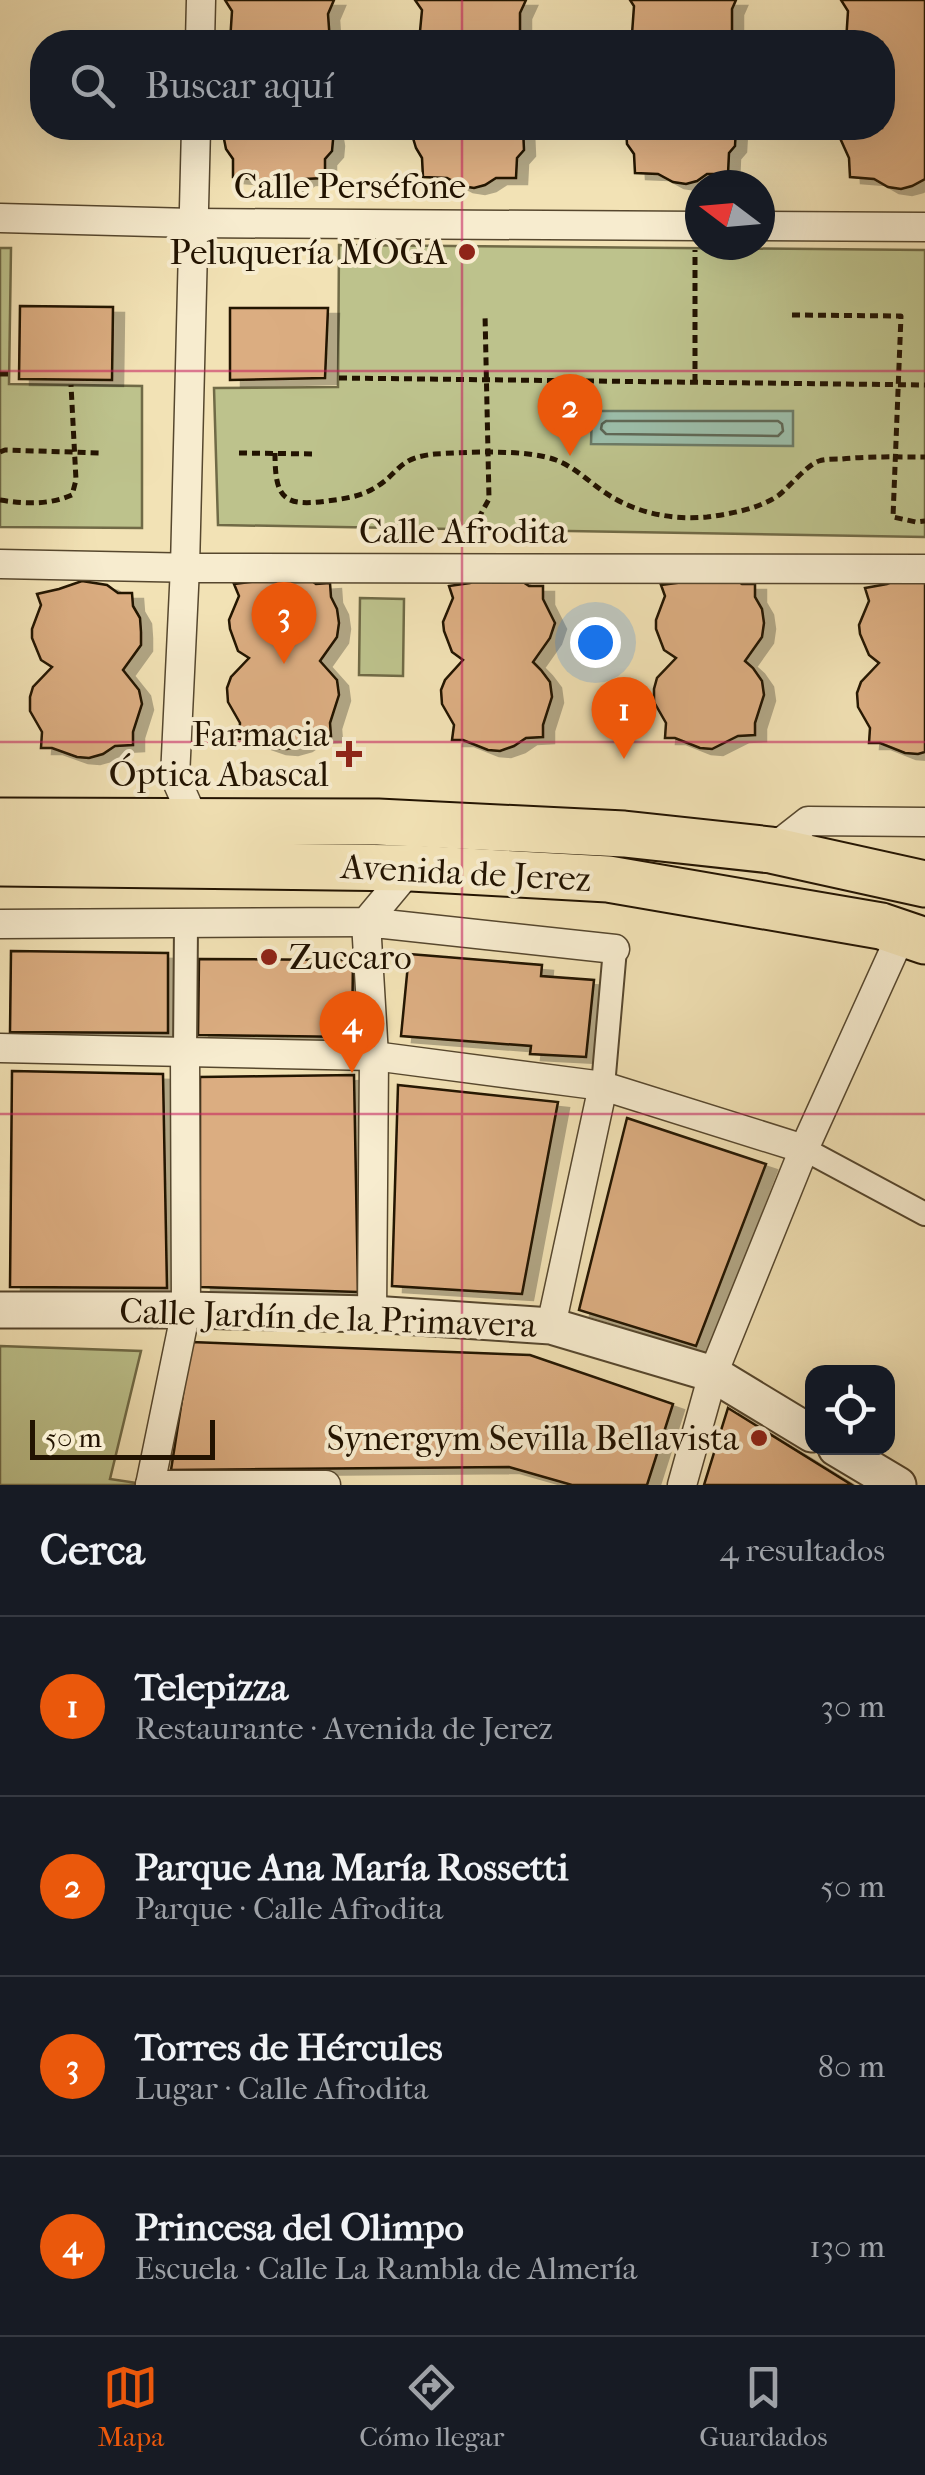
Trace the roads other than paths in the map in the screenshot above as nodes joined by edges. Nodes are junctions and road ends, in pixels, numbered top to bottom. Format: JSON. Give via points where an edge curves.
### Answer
{"nodes":[{"id":1,"x":202,"y":0,"type":"edge"},
{"id":2,"x":201,"y":30,"type":"edge"},
{"id":3,"x":195,"y":140,"type":"edge"},
{"id":4,"x":0,"y":218,"type":"edge"},
{"id":5,"x":192,"y":222,"type":"junction"},
{"id":6,"x":775,"y":226,"type":"edge"},
{"id":7,"x":925,"y":227,"type":"edge"},
{"id":8,"x":685,"y":237,"type":"edge"},
{"id":9,"x":0,"y":564,"type":"edge"},
{"id":10,"x":184,"y":568,"type":"junction"},
{"id":11,"x":925,"y":569,"type":"edge"},
{"id":12,"x":0,"y":820,"type":"edge"},
{"id":13,"x":195,"y":822,"type":"junction"},
{"id":14,"x":925,"y":822,"type":"edge"},
{"id":15,"x":770,"y":850,"type":"junction"},
{"id":16,"x":0,"y":863,"type":"edge"},
{"id":17,"x":411,"y":868,"type":"junction"},
{"id":18,"x":925,"y":884,"type":"edge"},
{"id":19,"x":366,"y":922,"type":"junction"},
{"id":20,"x":0,"y":924,"type":"edge"},
{"id":21,"x":186,"y":924,"type":"junction"},
{"id":22,"x":913,"y":937,"type":"edge"},
{"id":23,"x":614,"y":949,"type":"joint"},
{"id":24,"x":0,"y":952,"type":"edge"},
{"id":25,"x":0,"y":1048,"type":"edge"},
{"id":26,"x":185,"y":1052,"type":"junction"},
{"id":27,"x":374,"y":1056,"type":"junction"},
{"id":28,"x":603,"y":1086,"type":"junction"},
{"id":29,"x":804,"y":1149,"type":"junction"},
{"id":30,"x":925,"y":1214,"type":"edge"},
{"id":31,"x":0,"y":1310,"type":"edge"},
{"id":32,"x":186,"y":1310,"type":"junction"},
{"id":33,"x":372,"y":1314,"type":"junction"},
{"id":34,"x":551,"y":1326,"type":"junction"},
{"id":35,"x":713,"y":1374,"type":"junction"},
{"id":36,"x":805,"y":1430,"type":"edge"},
{"id":37,"x":848,"y":1455,"type":"edge"},
{"id":38,"x":150,"y":1485,"type":"edge"},
{"id":39,"x":326,"y":1485,"type":"edge"},
{"id":40,"x":682,"y":1485,"type":"edge"},
{"id":41,"x":898,"y":1485,"type":"edge"}],
"edges":[{"from":1,"to":2,"type":"street"},
{"from":3,"to":5,"type":"street"},
{"from":4,"to":5,"type":"street","name":"Calle Perséfone"},
{"from":5,"to":8,"type":"street","name":"Calle Perséfone"},
{"from":5,"to":10,"type":"street"},
{"from":6,"to":7,"type":"street"},
{"from":9,"to":10,"type":"street","name":"Calle Afrodita"},
{"from":10,"to":11,"type":"street","name":"Calle Afrodita"},
{"from":10,"to":13,"type":"street","via":[[175,777]]},
{"from":12,"to":13,"type":"main road","name":"Avenida de Jerez"},
{"from":13,"to":15,"type":"main road","name":"Avenida de Jerez","via":[[397,822],[624,834]]},
{"from":14,"to":15,"type":"street","via":[[808,821]]},
{"from":15,"to":18,"type":"main road","name":"Avenida de Jerez"},
{"from":16,"to":17,"type":"main road","name":"Avenida de Jerez"},
{"from":17,"to":19,"type":"street"},
{"from":17,"to":22,"type":"main road","name":"Avenida de Jerez","via":[[608,880]]},
{"from":19,"to":21,"type":"street"},
{"from":19,"to":23,"type":"street"},
{"from":19,"to":27,"type":"street"},
{"from":20,"to":21,"type":"street"},
{"from":20,"to":24,"type":"street"},
{"from":21,"to":26,"type":"street"},
{"from":22,"to":29,"type":"street"},
{"from":23,"to":28,"type":"street"},
{"from":25,"to":26,"type":"street"},
{"from":26,"to":27,"type":"street"},
{"from":26,"to":32,"type":"street"},
{"from":27,"to":28,"type":"street"},
{"from":27,"to":33,"type":"street"},
{"from":28,"to":29,"type":"street"},
{"from":28,"to":34,"type":"street"},
{"from":29,"to":30,"type":"street"},
{"from":29,"to":35,"type":"street"},
{"from":31,"to":32,"type":"street","name":"Calle Jardín de la Primavera"},
{"from":32,"to":33,"type":"street","name":"Calle Jardín de la Primavera"},
{"from":32,"to":38,"type":"street"},
{"from":33,"to":34,"type":"street","name":"Calle Jardín de la Primavera"},
{"from":34,"to":35,"type":"street","name":"Calle Jardín de la Primavera"},
{"from":35,"to":36,"type":"street","name":"Calle Jardín de la Primavera"},
{"from":35,"to":40,"type":"street"},
{"from":37,"to":41,"type":"street"},
{"from":38,"to":39,"type":"street"}]}
